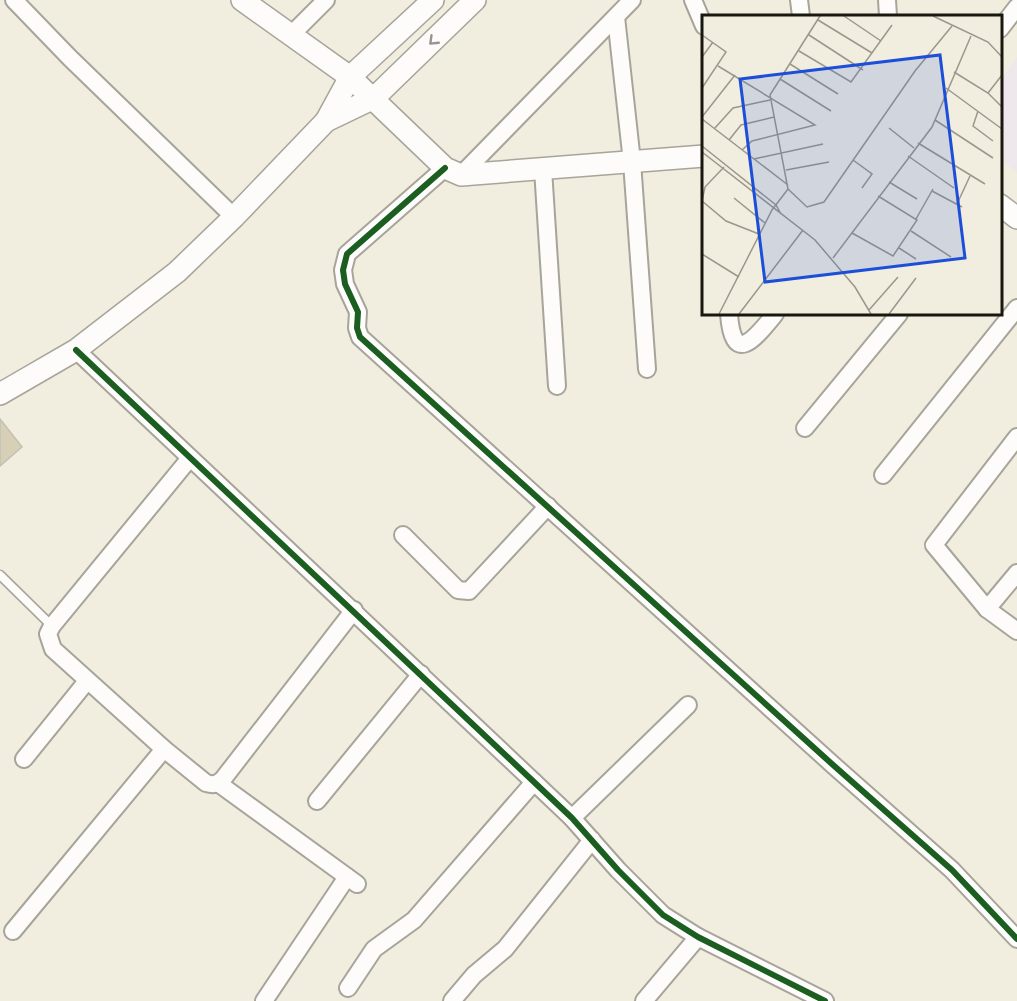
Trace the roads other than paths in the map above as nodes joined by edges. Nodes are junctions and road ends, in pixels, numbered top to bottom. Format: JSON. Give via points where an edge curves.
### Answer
{"nodes":[{"id":1,"x":14,"y":0,"type":"edge"},
{"id":2,"x":242,"y":0,"type":"edge"},
{"id":3,"x":326,"y":0,"type":"edge"},
{"id":4,"x":433,"y":0,"type":"edge"},
{"id":5,"x":475,"y":0,"type":"edge"},
{"id":6,"x":632,"y":0,"type":"edge"},
{"id":7,"x":693,"y":0,"type":"edge"},
{"id":8,"x":799,"y":0,"type":"edge"},
{"id":9,"x":887,"y":0,"type":"edge"},
{"id":10,"x":1017,"y":7,"type":"edge"},
{"id":11,"x":801,"y":15,"type":"edge"},
{"id":12,"x":888,"y":15,"type":"edge"},
{"id":13,"x":616,"y":17,"type":"junction"},
{"id":14,"x":702,"y":21,"type":"edge"},
{"id":15,"x":1002,"y":26,"type":"edge"},
{"id":16,"x":291,"y":34,"type":"junction"},
{"id":17,"x":350,"y":77,"type":"junction"},
{"id":18,"x":374,"y":98,"type":"junction"},
{"id":19,"x":326,"y":121,"type":"junction"},
{"id":20,"x":702,"y":156,"type":"edge"},
{"id":21,"x":632,"y":162,"type":"junction"},
{"id":22,"x":543,"y":169,"type":"junction"},
{"id":23,"x":453,"y":172,"type":"junction"},
{"id":24,"x":1002,"y":207,"type":"edge"},
{"id":25,"x":234,"y":217,"type":"junction"},
{"id":26,"x":1017,"y":218,"type":"edge"},
{"id":27,"x":1017,"y":308,"type":"edge"},
{"id":28,"x":729,"y":315,"type":"edge"},
{"id":29,"x":774,"y":315,"type":"edge"},
{"id":30,"x":898,"y":315,"type":"edge"},
{"id":31,"x":76,"y":350,"type":"junction"},
{"id":32,"x":647,"y":369,"type":"dead end"},
{"id":33,"x":557,"y":386,"type":"dead end"},
{"id":34,"x":0,"y":394,"type":"edge"},
{"id":35,"x":805,"y":428,"type":"dead end"},
{"id":36,"x":1017,"y":437,"type":"edge"},
{"id":37,"x":190,"y":458,"type":"junction"},
{"id":38,"x":884,"y":475,"type":"dead end"},
{"id":39,"x":548,"y":506,"type":"junction"},
{"id":40,"x":403,"y":535,"type":"dead end"},
{"id":41,"x":1017,"y":573,"type":"edge"},
{"id":42,"x":0,"y":575,"type":"edge"},
{"id":43,"x":987,"y":609,"type":"junction"},
{"id":44,"x":354,"y":610,"type":"junction"},
{"id":45,"x":52,"y":626,"type":"junction"},
{"id":46,"x":1017,"y":632,"type":"edge"},
{"id":47,"x":421,"y":674,"type":"junction"},
{"id":48,"x":87,"y":681,"type":"junction"},
{"id":49,"x":688,"y":705,"type":"dead end"},
{"id":50,"x":164,"y":749,"type":"junction"},
{"id":51,"x":24,"y":759,"type":"dead end"},
{"id":52,"x":534,"y":782,"type":"junction"},
{"id":53,"x":218,"y":783,"type":"junction"},
{"id":54,"x":317,"y":801,"type":"dead end"},
{"id":55,"x":572,"y":818,"type":"junction"},
{"id":56,"x":592,"y":840,"type":"junction"},
{"id":57,"x":13,"y":931,"type":"dead end"},
{"id":58,"x":698,"y":937,"type":"junction"},
{"id":59,"x":1017,"y":939,"type":"edge"},
{"id":60,"x":348,"y":988,"type":"dead end"},
{"id":61,"x":272,"y":998,"type":"edge"},
{"id":62,"x":452,"y":1001,"type":"edge"},
{"id":63,"x":644,"y":1001,"type":"edge"},
{"id":64,"x":825,"y":1001,"type":"edge"}],
"edges":[{"from":1,"to":25,"type":"street"},
{"from":2,"to":16,"type":"street"},
{"from":3,"to":16,"type":"street"},
{"from":4,"to":17,"type":"street"},
{"from":5,"to":18,"type":"street","one_way":true},
{"from":6,"to":13,"type":"street"},
{"from":7,"to":14,"type":"street"},
{"from":8,"to":11,"type":"street"},
{"from":9,"to":12,"type":"street"},
{"from":10,"to":15,"type":"street"},
{"from":13,"to":21,"type":"street"},
{"from":13,"to":23,"type":"street"},
{"from":16,"to":17,"type":"street"},
{"from":17,"to":18,"type":"street"},
{"from":17,"to":19,"type":"street"},
{"from":18,"to":19,"type":"street"},
{"from":18,"to":23,"type":"street"},
{"from":19,"to":25,"type":"street"},
{"from":20,"to":21,"type":"street"},
{"from":21,"to":22,"type":"street"},
{"from":21,"to":32,"type":"street"},
{"from":22,"to":23,"type":"street"},
{"from":22,"to":33,"type":"street"},
{"from":23,"to":39,"type":"street","via":[[347,254],[343,270],[357,312],[357,328],[365,344]]},
{"from":24,"to":26,"type":"street"},
{"from":25,"to":31,"type":"street","via":[[177,272]]},
{"from":27,"to":38,"type":"street"},
{"from":28,"to":29,"type":"street","via":[[730,332],[739,343],[752,341]]},
{"from":30,"to":35,"type":"street"},
{"from":31,"to":34,"type":"street"},
{"from":31,"to":37,"type":"street"},
{"from":36,"to":43,"type":"street","via":[[934,545]]},
{"from":37,"to":44,"type":"street"},
{"from":37,"to":45,"type":"street"},
{"from":39,"to":40,"type":"street","via":[[469,591],[458,590]]},
{"from":39,"to":59,"type":"street","via":[[952,870]]},
{"from":41,"to":43,"type":"street"},
{"from":42,"to":45,"type":"lane"},
{"from":43,"to":46,"type":"street"},
{"from":44,"to":47,"type":"street"},
{"from":44,"to":53,"type":"street"},
{"from":45,"to":48,"type":"street","via":[[48,634],[53,649]]},
{"from":47,"to":52,"type":"street"},
{"from":47,"to":54,"type":"street"},
{"from":48,"to":50,"type":"street"},
{"from":48,"to":51,"type":"street"},
{"from":49,"to":55,"type":"street"},
{"from":50,"to":53,"type":"street","via":[[206,783]]},
{"from":50,"to":57,"type":"street"},
{"from":52,"to":55,"type":"street"},
{"from":52,"to":60,"type":"street","via":[[414,920],[374,949]]},
{"from":53,"to":61,"type":"street","via":[[352,881]]},
{"from":55,"to":56,"type":"street"},
{"from":56,"to":58,"type":"street","via":[[663,915]]},
{"from":56,"to":62,"type":"street","via":[[504,949]]},
{"from":58,"to":63,"type":"street"},
{"from":58,"to":64,"type":"street"}]}
